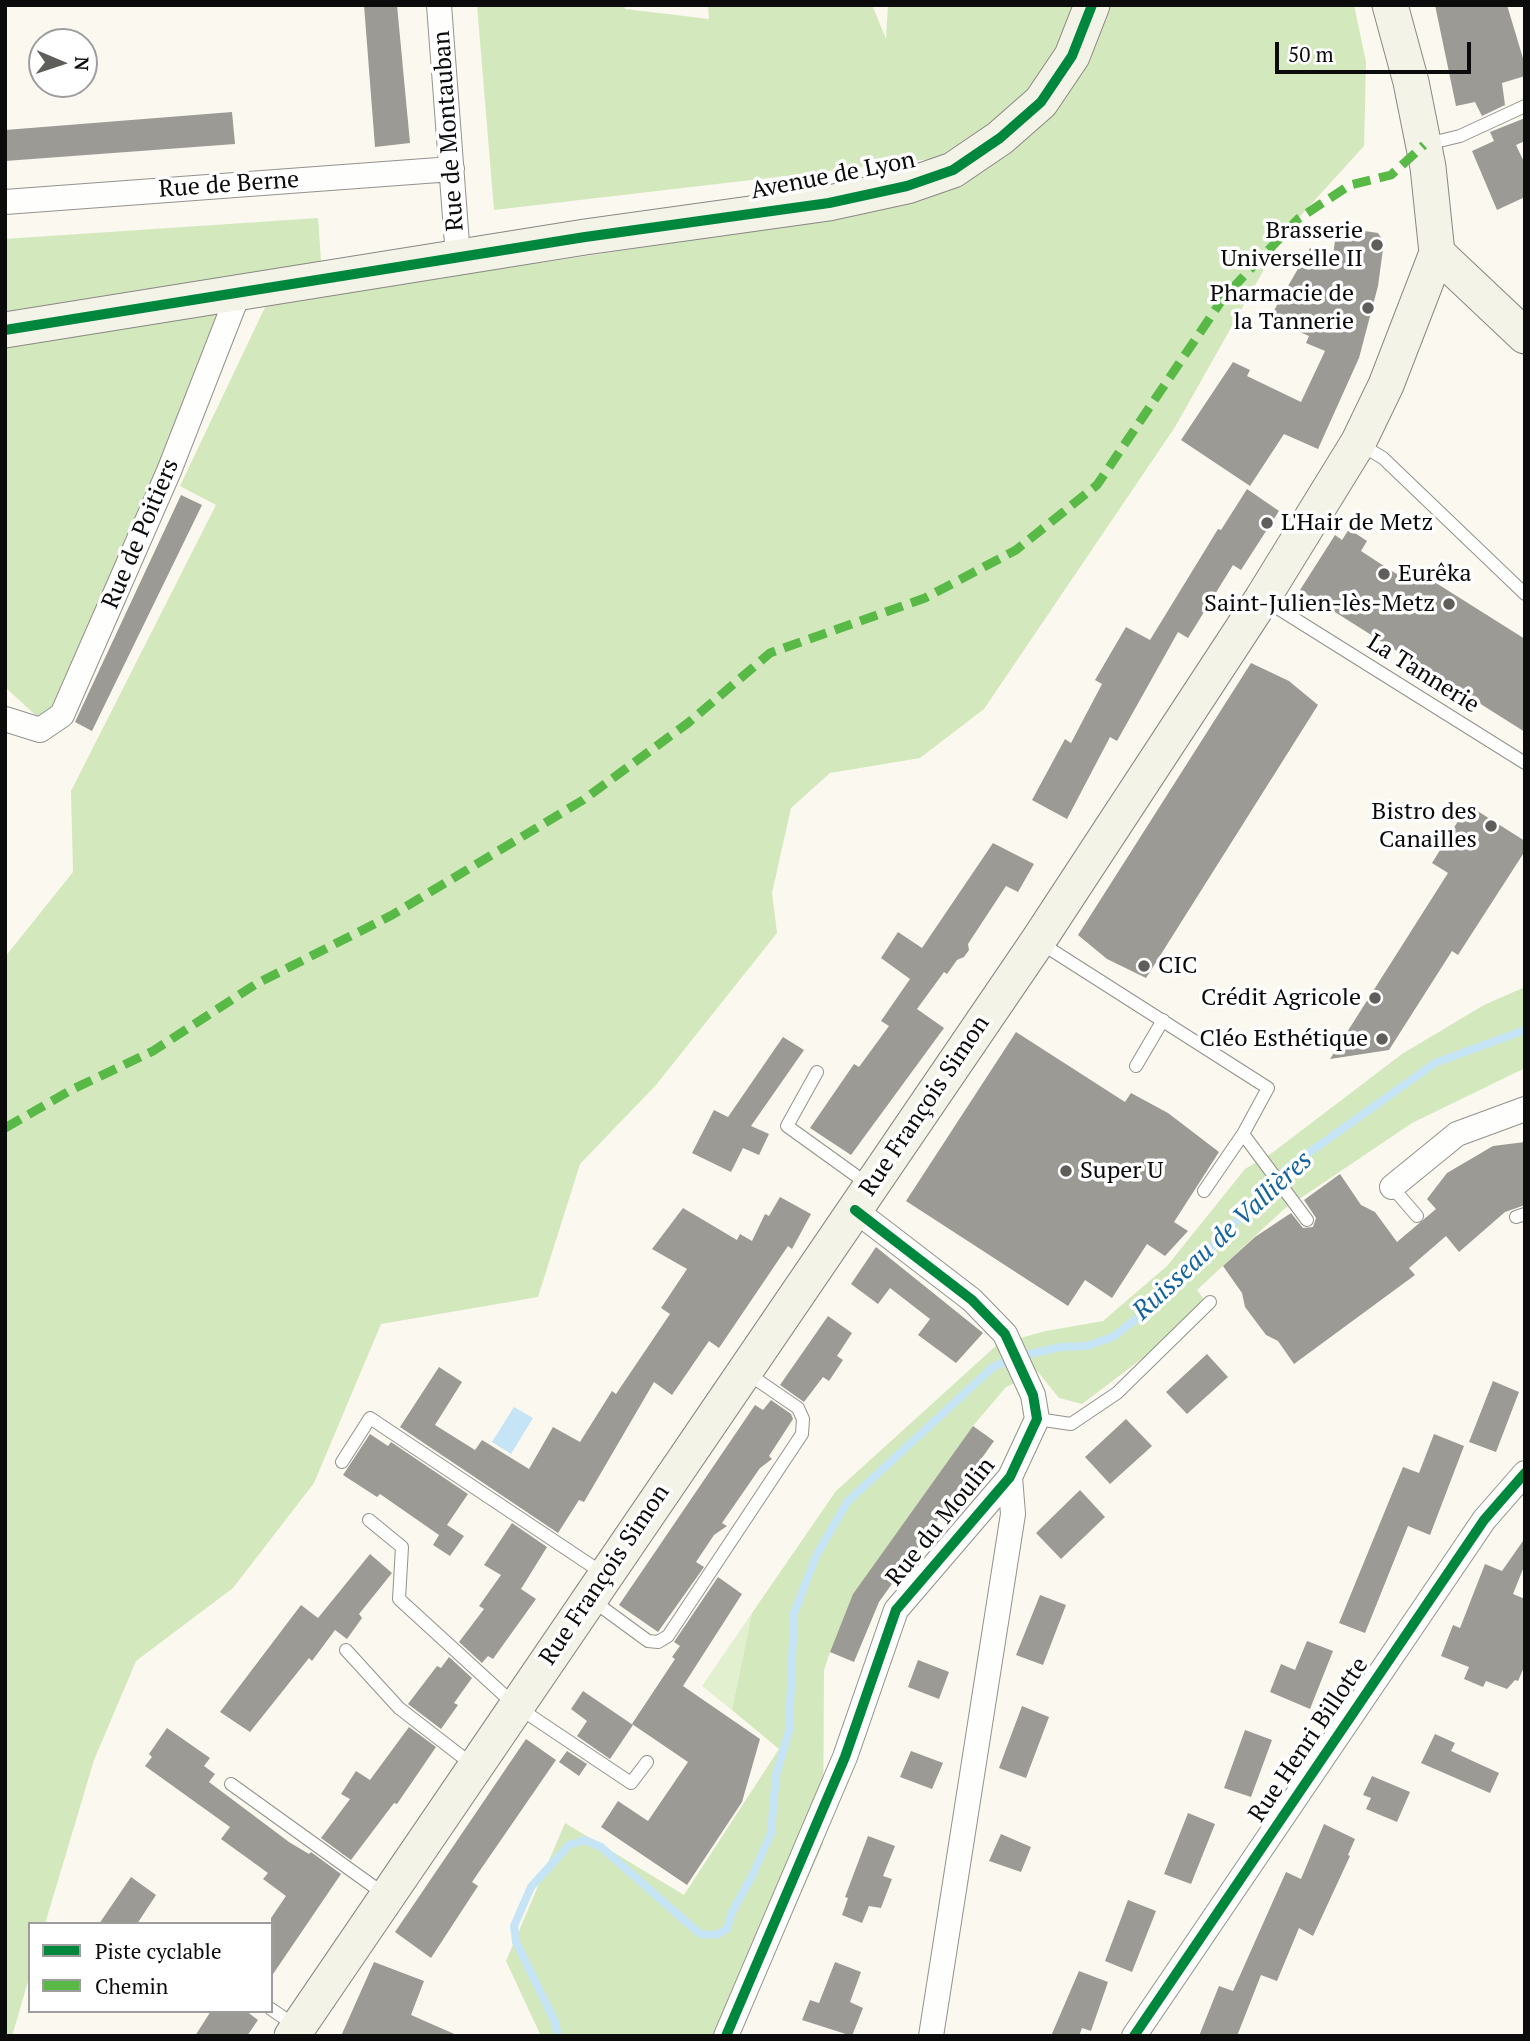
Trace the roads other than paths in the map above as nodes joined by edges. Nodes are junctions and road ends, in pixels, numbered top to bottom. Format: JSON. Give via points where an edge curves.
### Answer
{"nodes":[{"id":1,"x":439,"y":5,"type":"edge"},
{"id":2,"x":1092,"y":5,"type":"edge"},
{"id":3,"x":1390,"y":5,"type":"edge"},
{"id":4,"x":1525,"y":106,"type":"edge"},
{"id":5,"x":1424,"y":145,"type":"junction"},
{"id":6,"x":452,"y":169,"type":"junction"},
{"id":7,"x":5,"y":202,"type":"edge"},
{"id":8,"x":1437,"y":253,"type":"junction"},
{"id":9,"x":458,"y":257,"type":"junction"},
{"id":10,"x":239,"y":292,"type":"junction"},
{"id":11,"x":5,"y":330,"type":"edge"},
{"id":12,"x":1525,"y":336,"type":"edge"},
{"id":13,"x":1358,"y":443,"type":"junction"},
{"id":14,"x":1524,"y":591,"type":"edge"},
{"id":15,"x":1262,"y":599,"type":"junction"},
{"id":16,"x":5,"y":719,"type":"edge"},
{"id":17,"x":1525,"y":763,"type":"edge"},
{"id":18,"x":1038,"y":941,"type":"junction"},
{"id":19,"x":1163,"y":1020,"type":"junction"},
{"id":20,"x":1136,"y":1066,"type":"dead end"},
{"id":21,"x":817,"y":1072,"type":"dead end"},
{"id":22,"x":1525,"y":1108,"type":"edge"},
{"id":23,"x":1243,"y":1134,"type":"junction"},
{"id":24,"x":1392,"y":1187,"type":"joint"},
{"id":25,"x":1204,"y":1191,"type":"dead end"},
{"id":26,"x":863,"y":1198,"type":"junction"},
{"id":27,"x":1417,"y":1216,"type":"dead end"},
{"id":28,"x":1307,"y":1220,"type":"dead end"},
{"id":29,"x":1210,"y":1302,"type":"dead end"},
{"id":30,"x":744,"y":1371,"type":"junction"},
{"id":31,"x":1035,"y":1407,"type":"junction"},
{"id":32,"x":342,"y":1462,"type":"dead end"},
{"id":33,"x":1525,"y":1474,"type":"edge"},
{"id":34,"x":1010,"y":1477,"type":"junction"},
{"id":35,"x":369,"y":1520,"type":"dead end"},
{"id":36,"x":597,"y":1586,"type":"junction"},
{"id":37,"x":346,"y":1650,"type":"dead end"},
{"id":38,"x":516,"y":1706,"type":"junction"},
{"id":39,"x":647,"y":1762,"type":"dead end"},
{"id":40,"x":474,"y":1766,"type":"junction"},
{"id":41,"x":231,"y":1784,"type":"dead end"},
{"id":42,"x":386,"y":1895,"type":"junction"},
{"id":43,"x":287,"y":2024,"type":"edge"},
{"id":44,"x":726,"y":2036,"type":"edge"},
{"id":45,"x":931,"y":2036,"type":"edge"},
{"id":46,"x":1133,"y":2036,"type":"edge"}],
"edges":[{"from":1,"to":6,"type":"street","name":"Rue de Montauban"},
{"from":2,"to":9,"type":"main road","name":"Avenue de Lyon","via":[[1072,56],[1041,102],[953,170],[907,186],[829,203]]},
{"from":3,"to":5,"type":"main road"},
{"from":4,"to":5,"type":"lane","via":[[1460,136]]},
{"from":5,"to":8,"type":"main road"},
{"from":6,"to":7,"type":"street","name":"Rue de Berne"},
{"from":6,"to":9,"type":"street","name":"Rue de Montauban"},
{"from":8,"to":12,"type":"main road"},
{"from":8,"to":13,"type":"main road","name":"Rue François Simon","via":[[1391,374]]},
{"from":9,"to":10,"type":"main road","name":"Avenue de Lyon"},
{"from":10,"to":11,"type":"main road","name":"Avenue de Lyon"},
{"from":10,"to":16,"type":"street","name":"Rue de Poitiers","via":[[169,471],[62,715],[40,730]]},
{"from":13,"to":14,"type":"lane","via":[[1383,458]]},
{"from":13,"to":15,"type":"main road","name":"Rue François Simon"},
{"from":15,"to":17,"type":"lane","name":"La Tannerie"},
{"from":15,"to":18,"type":"main road","name":"Rue François Simon"},
{"from":18,"to":19,"type":"lane"},
{"from":18,"to":26,"type":"main road","name":"Rue François Simon"},
{"from":19,"to":20,"type":"lane"},
{"from":19,"to":23,"type":"lane","via":[[1268,1088]]},
{"from":21,"to":26,"type":"lane","via":[[786,1126]]},
{"from":22,"to":24,"type":"street","via":[[1457,1134]]},
{"from":23,"to":25,"type":"lane"},
{"from":23,"to":28,"type":"lane"},
{"from":24,"to":27,"type":"lane"},
{"from":26,"to":30,"type":"main road","name":"Rue François Simon"},
{"from":26,"to":31,"type":"street","via":[[1005,1334]]},
{"from":29,"to":31,"type":"lane","via":[[1117,1393],[1071,1424]]},
{"from":30,"to":36,"type":"main road","name":"Rue François Simon"},
{"from":30,"to":36,"type":"lane","via":[[798,1408],[802,1434],[668,1636],[648,1641]]},
{"from":31,"to":34,"type":"street","name":"Rue du Moulin"},
{"from":32,"to":36,"type":"lane","via":[[370,1418]]},
{"from":33,"to":46,"type":"street","name":"Rue Henri Billotte","via":[[1484,1520]]},
{"from":34,"to":44,"type":"street","name":"Rue du Moulin","via":[[896,1610],[845,1757]]},
{"from":34,"to":45,"type":"street","via":[[1013,1514]]},
{"from":35,"to":38,"type":"lane","via":[[402,1548],[399,1599]]},
{"from":36,"to":38,"type":"main road","name":"Rue François Simon"},
{"from":37,"to":40,"type":"lane","via":[[399,1708]]},
{"from":38,"to":39,"type":"lane","via":[[631,1783]]},
{"from":38,"to":40,"type":"main road","name":"Rue François Simon"},
{"from":40,"to":42,"type":"main road","name":"Rue François Simon"},
{"from":41,"to":42,"type":"lane"},
{"from":42,"to":43,"type":"main road","name":"Rue François Simon"}]}
